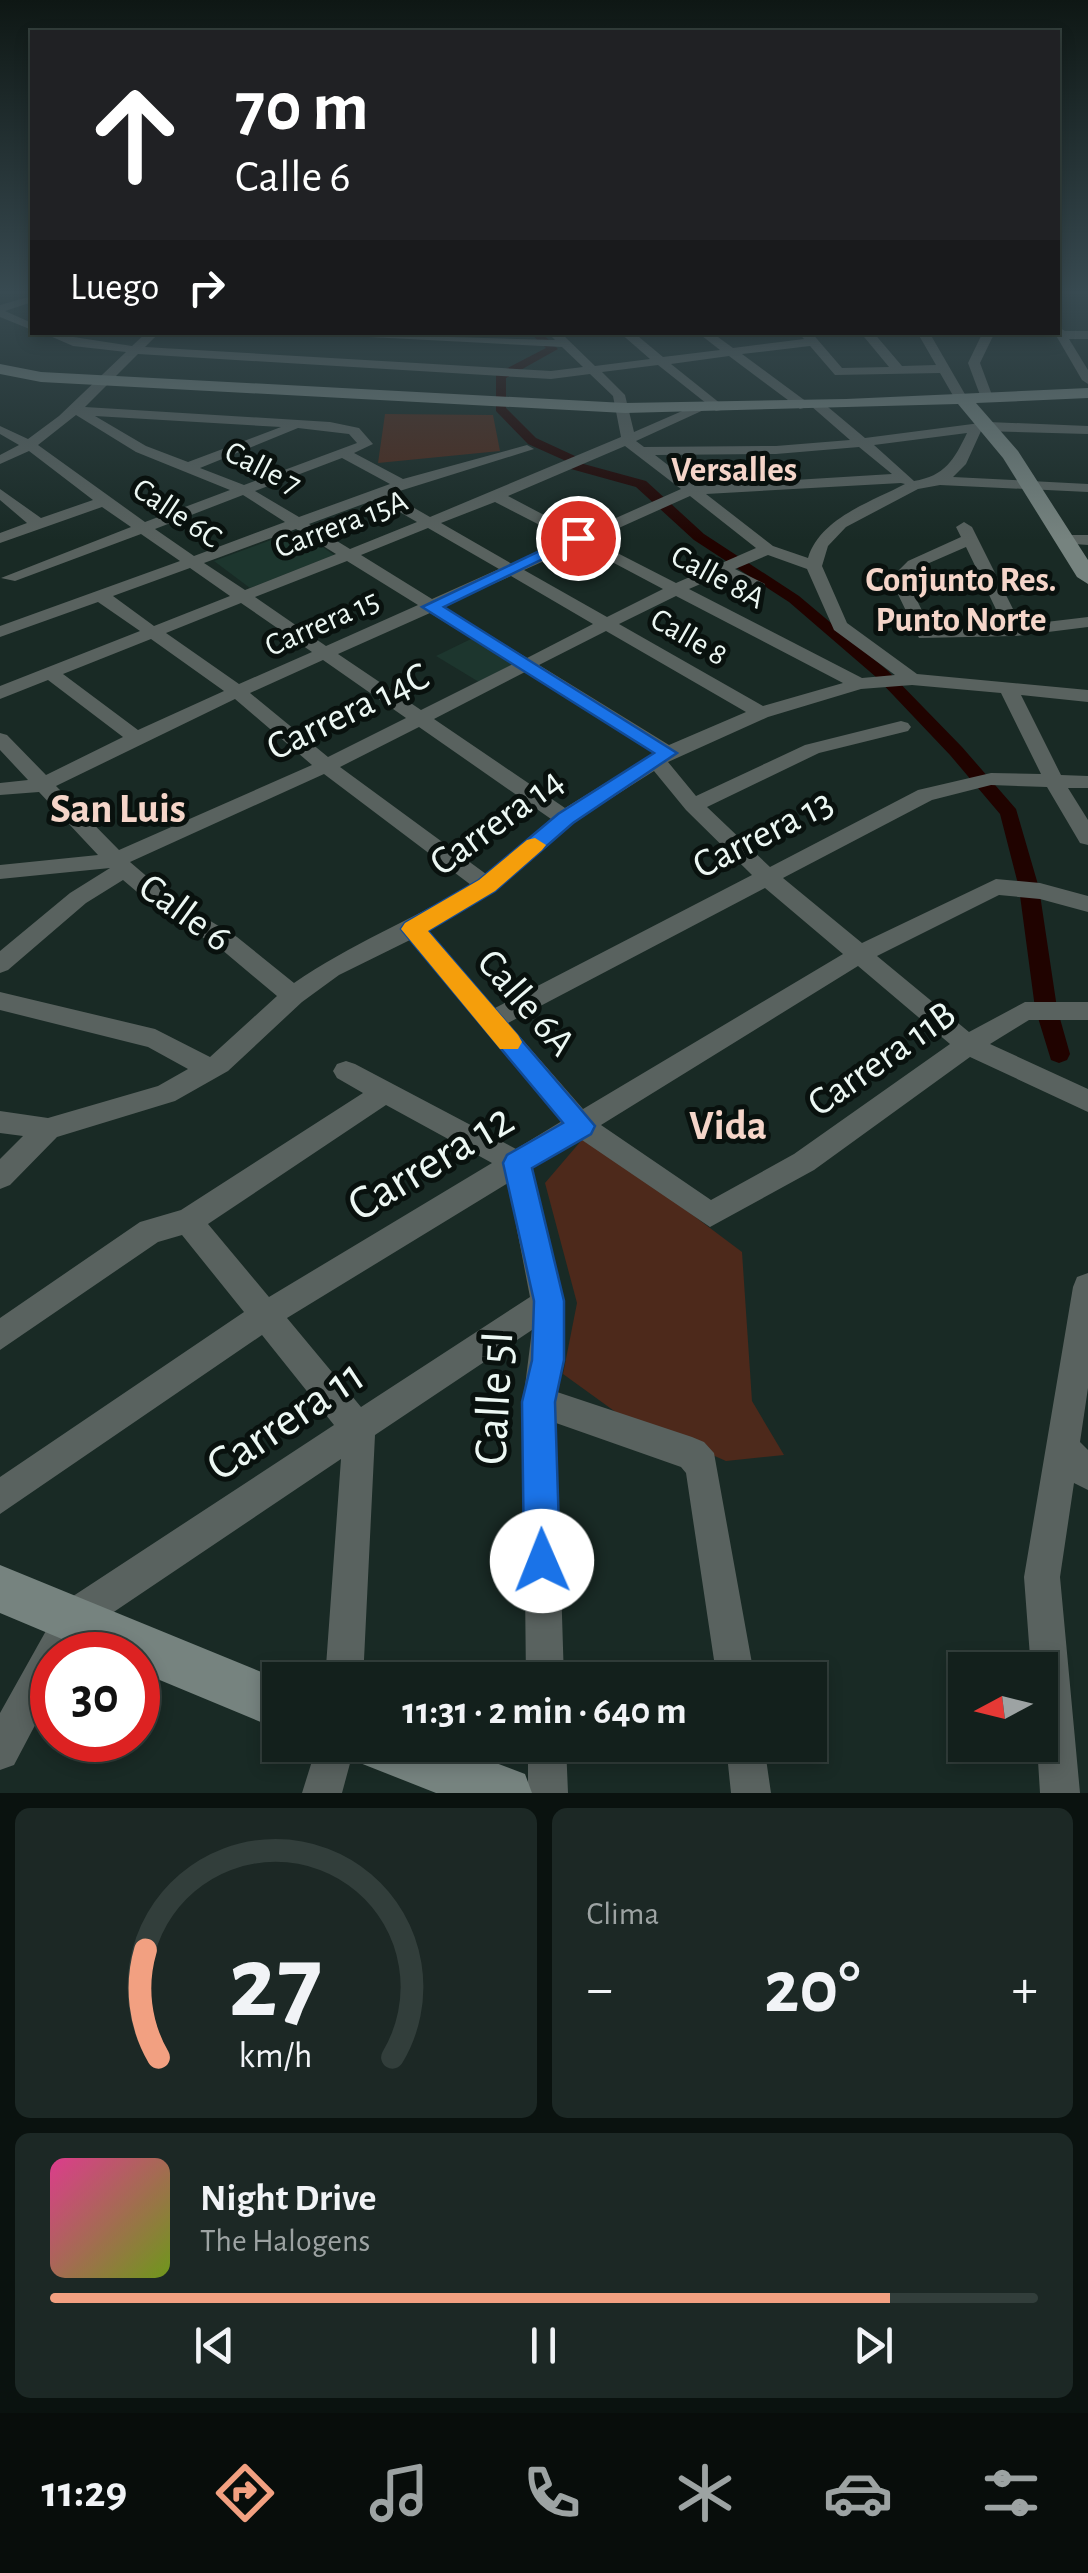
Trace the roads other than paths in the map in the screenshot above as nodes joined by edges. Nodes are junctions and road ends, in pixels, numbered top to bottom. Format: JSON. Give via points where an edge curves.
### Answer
{"nodes":[{"id":1,"x":27,"y":374,"type":"edge"},
{"id":2,"x":111,"y":374,"type":"edge"},
{"id":3,"x":278,"y":374,"type":"edge"},
{"id":4,"x":462,"y":374,"type":"edge"},
{"id":5,"x":596,"y":374,"type":"edge"},
{"id":6,"x":675,"y":374,"type":"edge"},
{"id":7,"x":763,"y":374,"type":"edge"},
{"id":8,"x":945,"y":374,"type":"edge"},
{"id":9,"x":978,"y":374,"type":"edge"},
{"id":10,"x":105,"y":380,"type":"junction"},
{"id":11,"x":267,"y":388,"type":"junction"},
{"id":12,"x":1088,"y":393,"type":"edge"},
{"id":13,"x":986,"y":395,"type":"junction"},
{"id":14,"x":960,"y":396,"type":"junction"},
{"id":15,"x":453,"y":400,"type":"junction"},
{"id":16,"x":811,"y":405,"type":"junction"},
{"id":17,"x":625,"y":408,"type":"junction"},
{"id":18,"x":709,"y":408,"type":"junction"},
{"id":19,"x":78,"y":411,"type":"junction"},
{"id":20,"x":60,"y":425,"type":"junction"},
{"id":21,"x":299,"y":425,"type":"junction"},
{"id":22,"x":982,"y":427,"type":"junction"},
{"id":23,"x":1,"y":430,"type":"edge"},
{"id":24,"x":1088,"y":430,"type":"edge"},
{"id":25,"x":861,"y":443,"type":"junction"},
{"id":26,"x":31,"y":446,"type":"junction"},
{"id":27,"x":634,"y":447,"type":"junction"},
{"id":28,"x":527,"y":449,"type":"dead end"},
{"id":29,"x":345,"y":454,"type":"junction"},
{"id":30,"x":0,"y":460,"type":"edge"},
{"id":31,"x":186,"y":468,"type":"junction"},
{"id":32,"x":909,"y":481,"type":"junction"},
{"id":33,"x":940,"y":481,"type":"junction"},
{"id":34,"x":403,"y":485,"type":"junction"},
{"id":35,"x":1032,"y":486,"type":"junction"},
{"id":36,"x":1088,"y":488,"type":"edge"},
{"id":37,"x":244,"y":490,"type":"junction"},
{"id":38,"x":688,"y":491,"type":"junction"},
{"id":39,"x":0,"y":492,"type":"edge"},
{"id":40,"x":379,"y":494,"type":"junction"},
{"id":41,"x":496,"y":496,"type":"junction"},
{"id":42,"x":104,"y":501,"type":"junction"},
{"id":43,"x":299,"y":523,"type":"junction"},
{"id":44,"x":428,"y":523,"type":"junction"},
{"id":45,"x":38,"y":524,"type":"junction"},
{"id":46,"x":147,"y":528,"type":"junction"},
{"id":47,"x":0,"y":538,"type":"edge"},
{"id":48,"x":578,"y":538,"type":"junction"},
{"id":49,"x":1078,"y":540,"type":"edge"},
{"id":50,"x":767,"y":549,"type":"junction"},
{"id":51,"x":344,"y":555,"type":"junction"},
{"id":52,"x":196,"y":561,"type":"junction"},
{"id":53,"x":734,"y":564,"type":"junction"},
{"id":54,"x":814,"y":566,"type":"junction"},
{"id":55,"x":509,"y":572,"type":"junction"},
{"id":56,"x":1088,"y":577,"type":"edge"},
{"id":57,"x":10,"y":578,"type":"dead end"},
{"id":58,"x":759,"y":588,"type":"dead end"},
{"id":59,"x":676,"y":589,"type":"junction"},
{"id":60,"x":244,"y":594,"type":"junction"},
{"id":61,"x":101,"y":596,"type":"junction"},
{"id":62,"x":431,"y":607,"type":"junction"},
{"id":63,"x":1088,"y":622,"type":"edge"},
{"id":64,"x":608,"y":625,"type":"junction"},
{"id":65,"x":1015,"y":631,"type":"junction"},
{"id":66,"x":0,"y":632,"type":"edge"},
{"id":67,"x":150,"y":632,"type":"junction"},
{"id":68,"x":328,"y":652,"type":"junction"},
{"id":69,"x":526,"y":666,"type":"junction"},
{"id":70,"x":49,"y":672,"type":"junction"},
{"id":71,"x":885,"y":681,"type":"junction"},
{"id":72,"x":1008,"y":688,"type":"junction"},
{"id":73,"x":0,"y":693,"type":"edge"},
{"id":74,"x":240,"y":693,"type":"junction"},
{"id":75,"x":1088,"y":696,"type":"edge"},
{"id":76,"x":761,"y":713,"type":"junction"},
{"id":77,"x":424,"y":719,"type":"junction"},
{"id":78,"x":901,"y":727,"type":"dead end"},
{"id":79,"x":136,"y":738,"type":"junction"},
{"id":80,"x":0,"y":739,"type":"edge"},
{"id":81,"x":662,"y":757,"type":"junction"},
{"id":82,"x":326,"y":766,"type":"junction"},
{"id":83,"x":1054,"y":781,"type":"junction"},
{"id":84,"x":1088,"y":782,"type":"edge"},
{"id":85,"x":42,"y":785,"type":"junction"},
{"id":86,"x":0,"y":788,"type":"edge"},
{"id":87,"x":694,"y":805,"type":"junction"},
{"id":88,"x":565,"y":818,"type":"junction"},
{"id":89,"x":1088,"y":838,"type":"edge"},
{"id":90,"x":120,"y":864,"type":"junction"},
{"id":91,"x":0,"y":872,"type":"edge"},
{"id":92,"x":767,"y":877,"type":"junction"},
{"id":93,"x":487,"y":886,"type":"junction"},
{"id":94,"x":1088,"y":904,"type":"edge"},
{"id":95,"x":413,"y":929,"type":"junction"},
{"id":96,"x":860,"y":954,"type":"junction"},
{"id":97,"x":0,"y":964,"type":"edge"},
{"id":98,"x":293,"y":996,"type":"junction"},
{"id":99,"x":0,"y":1001,"type":"edge"},
{"id":100,"x":1088,"y":1011,"type":"edge"},
{"id":101,"x":491,"y":1021,"type":"junction"},
{"id":102,"x":968,"y":1045,"type":"junction"},
{"id":103,"x":210,"y":1070,"type":"junction"},
{"id":104,"x":346,"y":1071,"type":"dead end"},
{"id":105,"x":385,"y":1092,"type":"junction"},
{"id":106,"x":1088,"y":1101,"type":"edge"},
{"id":107,"x":0,"y":1122,"type":"edge"},
{"id":108,"x":582,"y":1126,"type":"junction"},
{"id":109,"x":48,"y":1129,"type":"junction"},
{"id":110,"x":517,"y":1163,"type":"junction"},
{"id":111,"x":0,"y":1178,"type":"edge"},
{"id":112,"x":188,"y":1221,"type":"junction"},
{"id":113,"x":1088,"y":1287,"type":"edge"},
{"id":114,"x":549,"y":1301,"type":"junction"},
{"id":115,"x":264,"y":1316,"type":"junction"},
{"id":116,"x":0,"y":1336,"type":"edge"},
{"id":117,"x":538,"y":1402,"type":"junction"},
{"id":118,"x":359,"y":1430,"type":"junction"},
{"id":119,"x":1076,"y":1461,"type":"edge"},
{"id":120,"x":0,"y":1496,"type":"edge"},
{"id":121,"x":0,"y":1589,"type":"edge"},
{"id":122,"x":48,"y":1632,"type":"edge"},
{"id":123,"x":75,"y":1632,"type":"edge"},
{"id":124,"x":345,"y":1662,"type":"edge"},
{"id":125,"x":545,"y":1662,"type":"edge"},
{"id":126,"x":733,"y":1662,"type":"edge"},
{"id":127,"x":160,"y":1671,"type":"edge"},
{"id":128,"x":30,"y":1697,"type":"edge"},
{"id":129,"x":262,"y":1700,"type":"edge"},
{"id":130,"x":0,"y":1751,"type":"edge"},
{"id":131,"x":331,"y":1762,"type":"edge"},
{"id":132,"x":423,"y":1762,"type":"edge"},
{"id":133,"x":547,"y":1762,"type":"edge"},
{"id":134,"x":746,"y":1762,"type":"edge"},
{"id":135,"x":322,"y":1793,"type":"edge"},
{"id":136,"x":506,"y":1793,"type":"edge"},
{"id":137,"x":548,"y":1793,"type":"edge"},
{"id":138,"x":751,"y":1793,"type":"edge"},
{"id":139,"x":1060,"y":1793,"type":"edge"}],
"edges":[{"from":1,"to":10,"type":"street"},
{"from":2,"to":10,"type":"street"},
{"from":3,"to":11,"type":"street"},
{"from":4,"to":15,"type":"street"},
{"from":5,"to":17,"type":"street"},
{"from":6,"to":18,"type":"street"},
{"from":7,"to":16,"type":"street"},
{"from":8,"to":14,"type":"street"},
{"from":9,"to":13,"type":"street"},
{"from":10,"to":11,"type":"street"},
{"from":10,"to":19,"type":"street"},
{"from":11,"to":15,"type":"street"},
{"from":12,"to":13,"type":"street"},
{"from":13,"to":14,"type":"street"},
{"from":14,"to":16,"type":"street"},
{"from":14,"to":22,"type":"street"},
{"from":15,"to":17,"type":"street"},
{"from":16,"to":18,"type":"street"},
{"from":16,"to":25,"type":"street"},
{"from":17,"to":18,"type":"street"},
{"from":17,"to":27,"type":"street","via":[[624,430]]},
{"from":18,"to":27,"type":"street","name":"Carrera 15A"},
{"from":19,"to":20,"type":"street"},
{"from":19,"to":21,"type":"street"},
{"from":19,"to":31,"type":"street","name":"Calle 7"},
{"from":20,"to":23,"type":"street"},
{"from":20,"to":26,"type":"street"},
{"from":21,"to":29,"type":"street","via":[[354,431],[366,444]]},
{"from":21,"to":31,"type":"street"},
{"from":22,"to":24,"type":"street"},
{"from":22,"to":25,"type":"street"},
{"from":22,"to":33,"type":"street"},
{"from":22,"to":35,"type":"street"},
{"from":23,"to":26,"type":"street","name":"Calle 6C"},
{"from":25,"to":27,"type":"street","via":[[776,450]]},
{"from":25,"to":32,"type":"street"},
{"from":26,"to":30,"type":"street"},
{"from":26,"to":42,"type":"street","name":"Calle 6C"},
{"from":27,"to":38,"type":"street"},
{"from":27,"to":41,"type":"street","name":"Carrera 15A"},
{"from":28,"to":34,"type":"street"},
{"from":29,"to":34,"type":"street"},
{"from":29,"to":37,"type":"street"},
{"from":31,"to":37,"type":"street","name":"Calle 7"},
{"from":32,"to":33,"type":"street","name":"Carrera 15"},
{"from":32,"to":38,"type":"street","name":"Carrera 15"},
{"from":32,"to":54,"type":"street","via":[[841,524],[820,545]]},
{"from":33,"to":35,"type":"street","name":"Carrera 15"},
{"from":34,"to":40,"type":"street"},
{"from":35,"to":36,"type":"street","name":"Carrera 15"},
{"from":35,"to":49,"type":"street"},
{"from":37,"to":43,"type":"street","name":"Calle 7"},
{"from":37,"to":46,"type":"street"},
{"from":38,"to":48,"type":"street","name":"Carrera 15"},
{"from":38,"to":50,"type":"street"},
{"from":39,"to":45,"type":"street"},
{"from":40,"to":43,"type":"street"},
{"from":40,"to":44,"type":"street","name":"Calle 8"},
{"from":41,"to":44,"type":"street","name":"Carrera 15A"},
{"from":41,"to":48,"type":"street","name":"Calle 8A"},
{"from":42,"to":45,"type":"street"},
{"from":42,"to":46,"type":"street","name":"Calle 6C"},
{"from":43,"to":51,"type":"street","name":"Calle 7"},
{"from":43,"to":52,"type":"street"},
{"from":44,"to":51,"type":"street","name":"Carrera 15A"},
{"from":44,"to":55,"type":"street","name":"Calle 8"},
{"from":45,"to":47,"type":"street"},
{"from":46,"to":52,"type":"street","name":"Calle 6C"},
{"from":46,"to":57,"type":"street"},
{"from":48,"to":55,"type":"street","name":"Carrera 15"},
{"from":48,"to":59,"type":"street","name":"Calle 8A"},
{"from":49,"to":56,"type":"street"},
{"from":50,"to":53,"type":"street","name":"Carrera 14C"},
{"from":50,"to":54,"type":"street"},
{"from":51,"to":60,"type":"street","name":"Carrera 15A"},
{"from":51,"to":62,"type":"street","name":"Calle 7"},
{"from":52,"to":60,"type":"street","name":"Calle 6C"},
{"from":52,"to":61,"type":"street"},
{"from":53,"to":58,"type":"street"},
{"from":53,"to":59,"type":"street","name":"Carrera 14C"},
{"from":54,"to":71,"type":"street","via":[[840,626]]},
{"from":55,"to":62,"type":"street","name":"Carrera 15"},
{"from":55,"to":64,"type":"street","name":"Calle 8"},
{"from":59,"to":64,"type":"street","name":"Carrera 14C"},
{"from":59,"to":71,"type":"street","name":"Calle 8A"},
{"from":60,"to":67,"type":"street","name":"Carrera 15A"},
{"from":60,"to":68,"type":"street","name":"Calle 6C"},
{"from":61,"to":66,"type":"street"},
{"from":61,"to":67,"type":"street"},
{"from":62,"to":68,"type":"street","name":"Carrera 15"},
{"from":62,"to":69,"type":"street","name":"Calle 7"},
{"from":63,"to":65,"type":"street"},
{"from":64,"to":69,"type":"street","name":"Carrera 14C"},
{"from":64,"to":76,"type":"street","name":"Calle 8"},
{"from":65,"to":65,"type":"street","via":[[967,532],[903,574],[903,588],[926,634]]},
{"from":67,"to":70,"type":"street","name":"Carrera 15A"},
{"from":67,"to":74,"type":"street"},
{"from":68,"to":74,"type":"street","name":"Carrera 15"},
{"from":68,"to":77,"type":"street","name":"Calle 6C"},
{"from":69,"to":77,"type":"street","name":"Carrera 14C"},
{"from":69,"to":81,"type":"street","name":"Calle 7"},
{"from":70,"to":73,"type":"street","name":"Carrera 15A"},
{"from":70,"to":79,"type":"street"},
{"from":71,"to":72,"type":"street","name":"Carrera 14"},
{"from":71,"to":76,"type":"street","name":"Carrera 14"},
{"from":72,"to":75,"type":"street","name":"Carrera 14"},
{"from":72,"to":83,"type":"street"},
{"from":74,"to":79,"type":"street","name":"Carrera 15"},
{"from":74,"to":82,"type":"street"},
{"from":76,"to":81,"type":"street","name":"Carrera 14"},
{"from":77,"to":82,"type":"street","name":"Carrera 14C"},
{"from":77,"to":88,"type":"street","name":"Calle 6C"},
{"from":78,"to":87,"type":"street","via":[[812,749]]},
{"from":79,"to":85,"type":"street","name":"Carrera 15"},
{"from":80,"to":85,"type":"street","name":"Calle 6"},
{"from":81,"to":87,"type":"street","name":"Calle 7"},
{"from":81,"to":88,"type":"street","name":"Carrera 14"},
{"from":82,"to":90,"type":"street","name":"Carrera 14C"},
{"from":82,"to":93,"type":"street"},
{"from":83,"to":84,"type":"street","name":"Carrera 13"},
{"from":83,"to":89,"type":"street"},
{"from":83,"to":92,"type":"street","name":"Carrera 13","via":[[981,780],[925,795]]},
{"from":85,"to":86,"type":"street","name":"Carrera 15"},
{"from":85,"to":90,"type":"street","name":"Calle 6"},
{"from":87,"to":92,"type":"street","name":"Calle 7"},
{"from":88,"to":93,"type":"street","name":"Carrera 14"},
{"from":90,"to":91,"type":"street","name":"Carrera 14C"},
{"from":90,"to":97,"type":"street"},
{"from":90,"to":98,"type":"street","name":"Calle 6"},
{"from":92,"to":96,"type":"street","name":"Calle 7"},
{"from":92,"to":101,"type":"street","name":"Carrera 13"},
{"from":93,"to":95,"type":"street","name":"Carrera 14"},
{"from":94,"to":96,"type":"street","name":"Carrera 12","via":[[1040,890],[996,887]]},
{"from":95,"to":98,"type":"street","name":"Carrera 14","via":[[331,968]]},
{"from":95,"to":101,"type":"street","name":"Calle 6A"},
{"from":96,"to":102,"type":"street","name":"Calle 7"},
{"from":96,"to":108,"type":"street","name":"Carrera 12"},
{"from":98,"to":103,"type":"street","name":"Carrera 14"},
{"from":99,"to":103,"type":"street","via":[[155,1039]]},
{"from":100,"to":102,"type":"street","name":"Carrera 11B","via":[[1024,1011]]},
{"from":101,"to":108,"type":"street","name":"Calle 6A"},
{"from":102,"to":106,"type":"street","name":"Calle 7"},
{"from":102,"to":108,"type":"street","name":"Carrera 11B","via":[[804,1162],[710,1215]]},
{"from":103,"to":109,"type":"street","name":"Carrera 14","via":[[166,1094]]},
{"from":104,"to":105,"type":"street"},
{"from":105,"to":110,"type":"street"},
{"from":105,"to":112,"type":"street"},
{"from":107,"to":109,"type":"street","name":"Carrera 14"},
{"from":108,"to":110,"type":"street","name":"Carrera 12"},
{"from":109,"to":111,"type":"street","name":"Carrera 14"},
{"from":110,"to":114,"type":"street"},
{"from":110,"to":115,"type":"street","name":"Carrera 12"},
{"from":112,"to":115,"type":"street"},
{"from":112,"to":116,"type":"street","via":[[150,1231]]},
{"from":113,"to":119,"type":"street"},
{"from":114,"to":117,"type":"street","name":"Calle 5I","via":[[548,1360]]},
{"from":114,"to":118,"type":"street","name":"Carrera 11"},
{"from":115,"to":118,"type":"street"},
{"from":115,"to":120,"type":"street","name":"Carrera 12"},
{"from":117,"to":125,"type":"street","name":"Calle 5I"},
{"from":117,"to":126,"type":"street","via":[[692,1454],[702,1465]]},
{"from":118,"to":123,"type":"street","name":"Carrera 11"},
{"from":118,"to":124,"type":"street"},
{"from":119,"to":139,"type":"street","via":[[1042,1577]]},
{"from":121,"to":122,"type":"street"},
{"from":127,"to":129,"type":"street"},
{"from":128,"to":130,"type":"street"},
{"from":131,"to":135,"type":"street"},
{"from":132,"to":136,"type":"street"},
{"from":133,"to":137,"type":"street"},
{"from":134,"to":138,"type":"street"}]}
